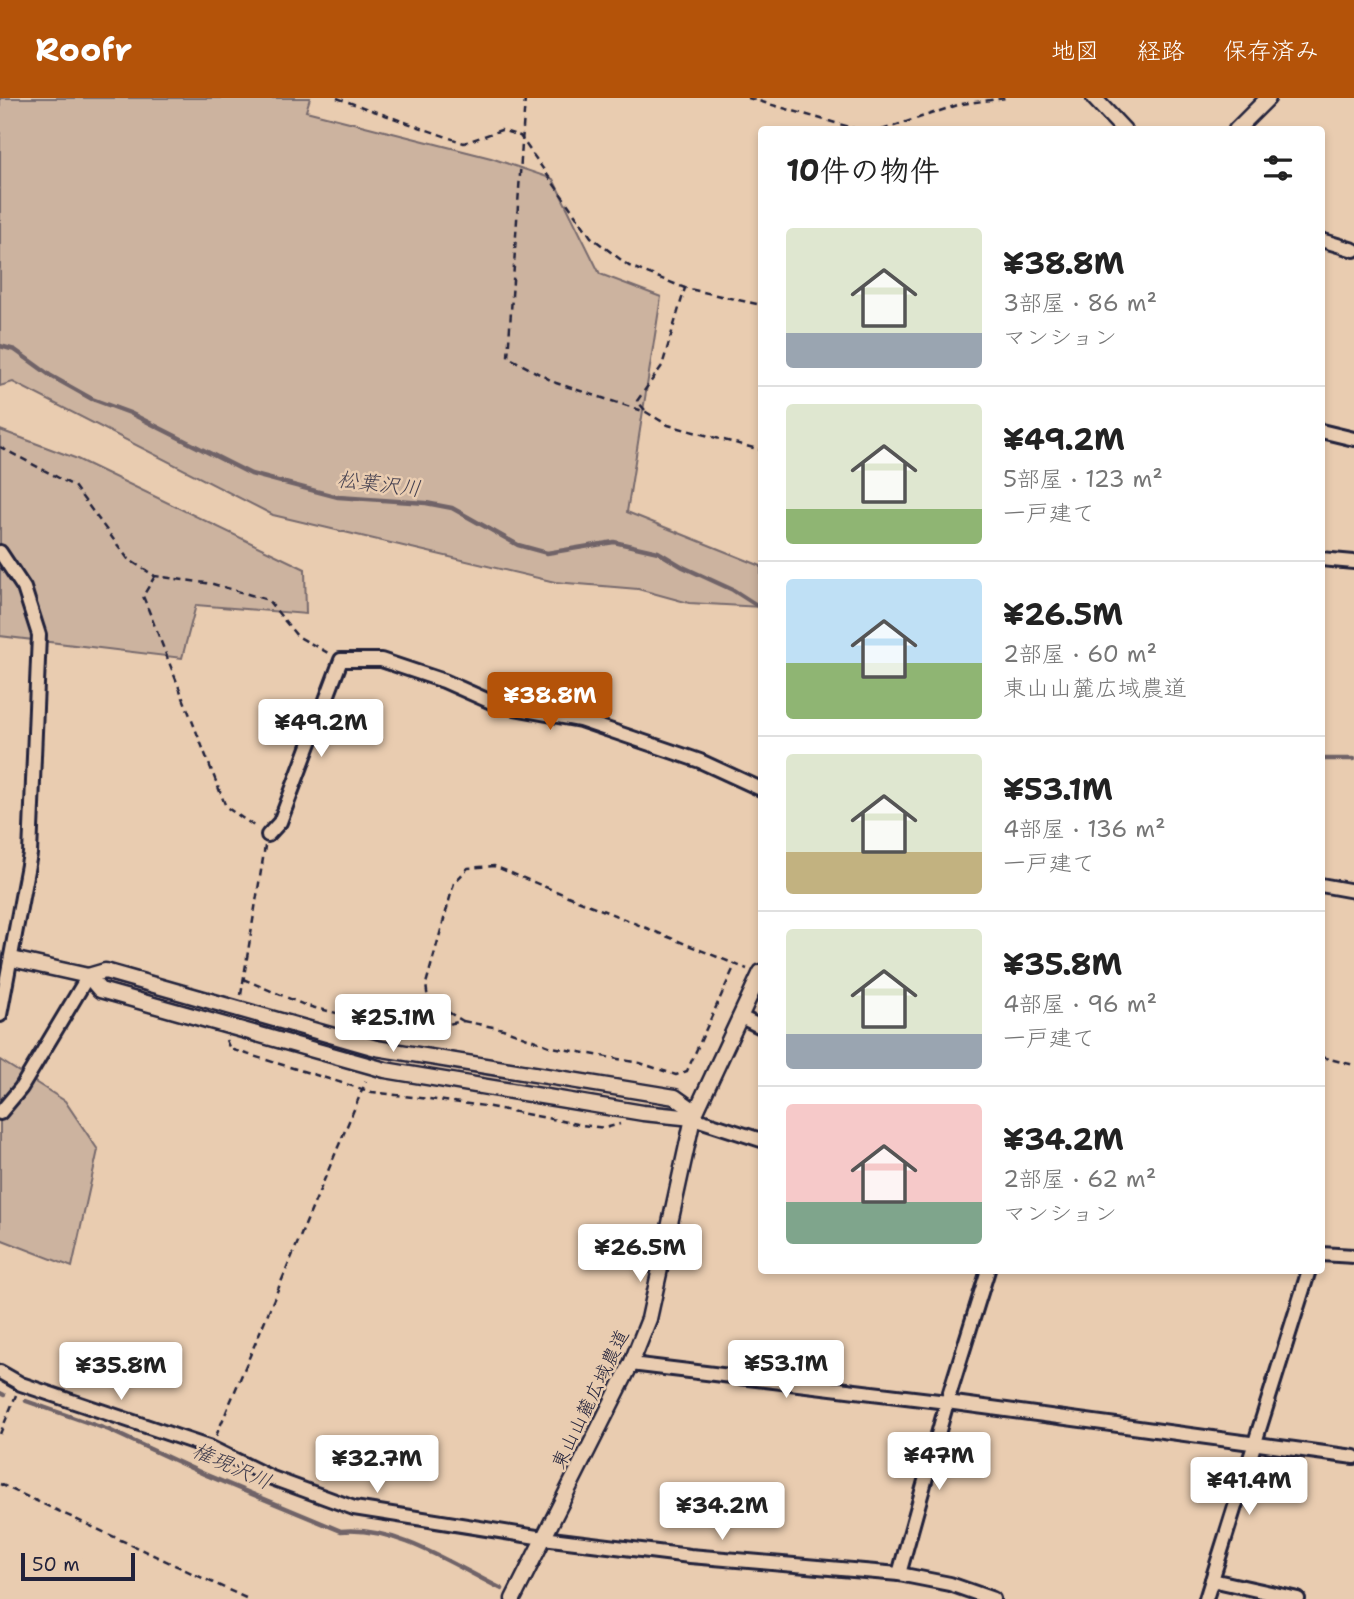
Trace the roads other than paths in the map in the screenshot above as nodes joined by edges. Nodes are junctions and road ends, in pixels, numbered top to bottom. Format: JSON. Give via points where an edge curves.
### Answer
{"nodes":[{"id":1,"x":1094,"y":98,"type":"edge"},
{"id":2,"x":1268,"y":98,"type":"edge"},
{"id":3,"x":1120,"y":126,"type":"edge"},
{"id":4,"x":1240,"y":126,"type":"edge"},
{"id":5,"x":1325,"y":241,"type":"edge"},
{"id":6,"x":1354,"y":250,"type":"edge"},
{"id":7,"x":1325,"y":432,"type":"edge"},
{"id":8,"x":1354,"y":439,"type":"edge"},
{"id":9,"x":0,"y":552,"type":"edge"},
{"id":10,"x":1325,"y":559,"type":"edge"},
{"id":11,"x":1354,"y":562,"type":"edge"},
{"id":12,"x":758,"y":788,"type":"edge"},
{"id":13,"x":268,"y":835,"type":"road end"},
{"id":14,"x":1325,"y":886,"type":"edge"},
{"id":15,"x":1354,"y":891,"type":"edge"},
{"id":16,"x":12,"y":959,"type":"junction"},
{"id":17,"x":88,"y":976,"type":"junction"},
{"id":18,"x":758,"y":980,"type":"edge"},
{"id":19,"x":0,"y":1015,"type":"edge"},
{"id":20,"x":741,"y":1017,"type":"junction"},
{"id":21,"x":758,"y":1026,"type":"edge"},
{"id":22,"x":0,"y":1113,"type":"edge"},
{"id":23,"x":695,"y":1115,"type":"junction"},
{"id":24,"x":758,"y":1139,"type":"edge"},
{"id":25,"x":1325,"y":1254,"type":"edge"},
{"id":26,"x":1354,"y":1256,"type":"edge"},
{"id":27,"x":987,"y":1274,"type":"edge"},
{"id":28,"x":1308,"y":1274,"type":"edge"},
{"id":29,"x":631,"y":1364,"type":"junction"},
{"id":30,"x":0,"y":1372,"type":"edge"},
{"id":31,"x":947,"y":1402,"type":"junction"},
{"id":32,"x":1255,"y":1444,"type":"junction"},
{"id":33,"x":1354,"y":1457,"type":"edge"},
{"id":34,"x":543,"y":1538,"type":"junction"},
{"id":35,"x":899,"y":1574,"type":"junction"},
{"id":36,"x":1212,"y":1580,"type":"junction"},
{"id":37,"x":513,"y":1599,"type":"edge"},
{"id":38,"x":993,"y":1599,"type":"edge"},
{"id":39,"x":1206,"y":1599,"type":"edge"},
{"id":40,"x":1298,"y":1599,"type":"edge"}],
"edges":[{"from":1,"to":3,"type":"street"},
{"from":2,"to":4,"type":"street"},
{"from":5,"to":6,"type":"street"},
{"from":7,"to":8,"type":"street"},
{"from":9,"to":16,"type":"street","via":[[24,588],[40,635],[30,854]]},
{"from":10,"to":11,"type":"street"},
{"from":12,"to":13,"type":"street","via":[[700,761],[580,720],[498,705],[381,660],[341,660],[280,822]]},
{"from":14,"to":15,"type":"street"},
{"from":16,"to":17,"type":"street"},
{"from":16,"to":19,"type":"street"},
{"from":17,"to":22,"type":"street","via":[[21,1088]]},
{"from":17,"to":23,"type":"street","via":[[100,990],[372,1067],[630,1111]]},
{"from":17,"to":23,"type":"street","via":[[105,971],[376,1048],[675,1097]]},
{"from":18,"to":20,"type":"street","name":"東山山麓広域農道"},
{"from":20,"to":21,"type":"street"},
{"from":20,"to":23,"type":"street","name":"東山山麓広域農道"},
{"from":23,"to":24,"type":"street"},
{"from":23,"to":29,"type":"street","name":"東山山麓広域農道","via":[[663,1265]]},
{"from":25,"to":26,"type":"street"},
{"from":27,"to":31,"type":"street"},
{"from":28,"to":32,"type":"street"},
{"from":29,"to":31,"type":"street"},
{"from":29,"to":34,"type":"street","name":"東山山麓広域農道"},
{"from":30,"to":34,"type":"street","via":[[21,1384],[211,1448],[272,1478],[354,1508]]},
{"from":31,"to":32,"type":"street"},
{"from":31,"to":35,"type":"street"},
{"from":32,"to":33,"type":"street"},
{"from":32,"to":36,"type":"street"},
{"from":34,"to":35,"type":"street"},
{"from":34,"to":37,"type":"street","name":"東山山麓広域農道"},
{"from":35,"to":38,"type":"street"},
{"from":36,"to":39,"type":"street"},
{"from":36,"to":40,"type":"street"}]}
